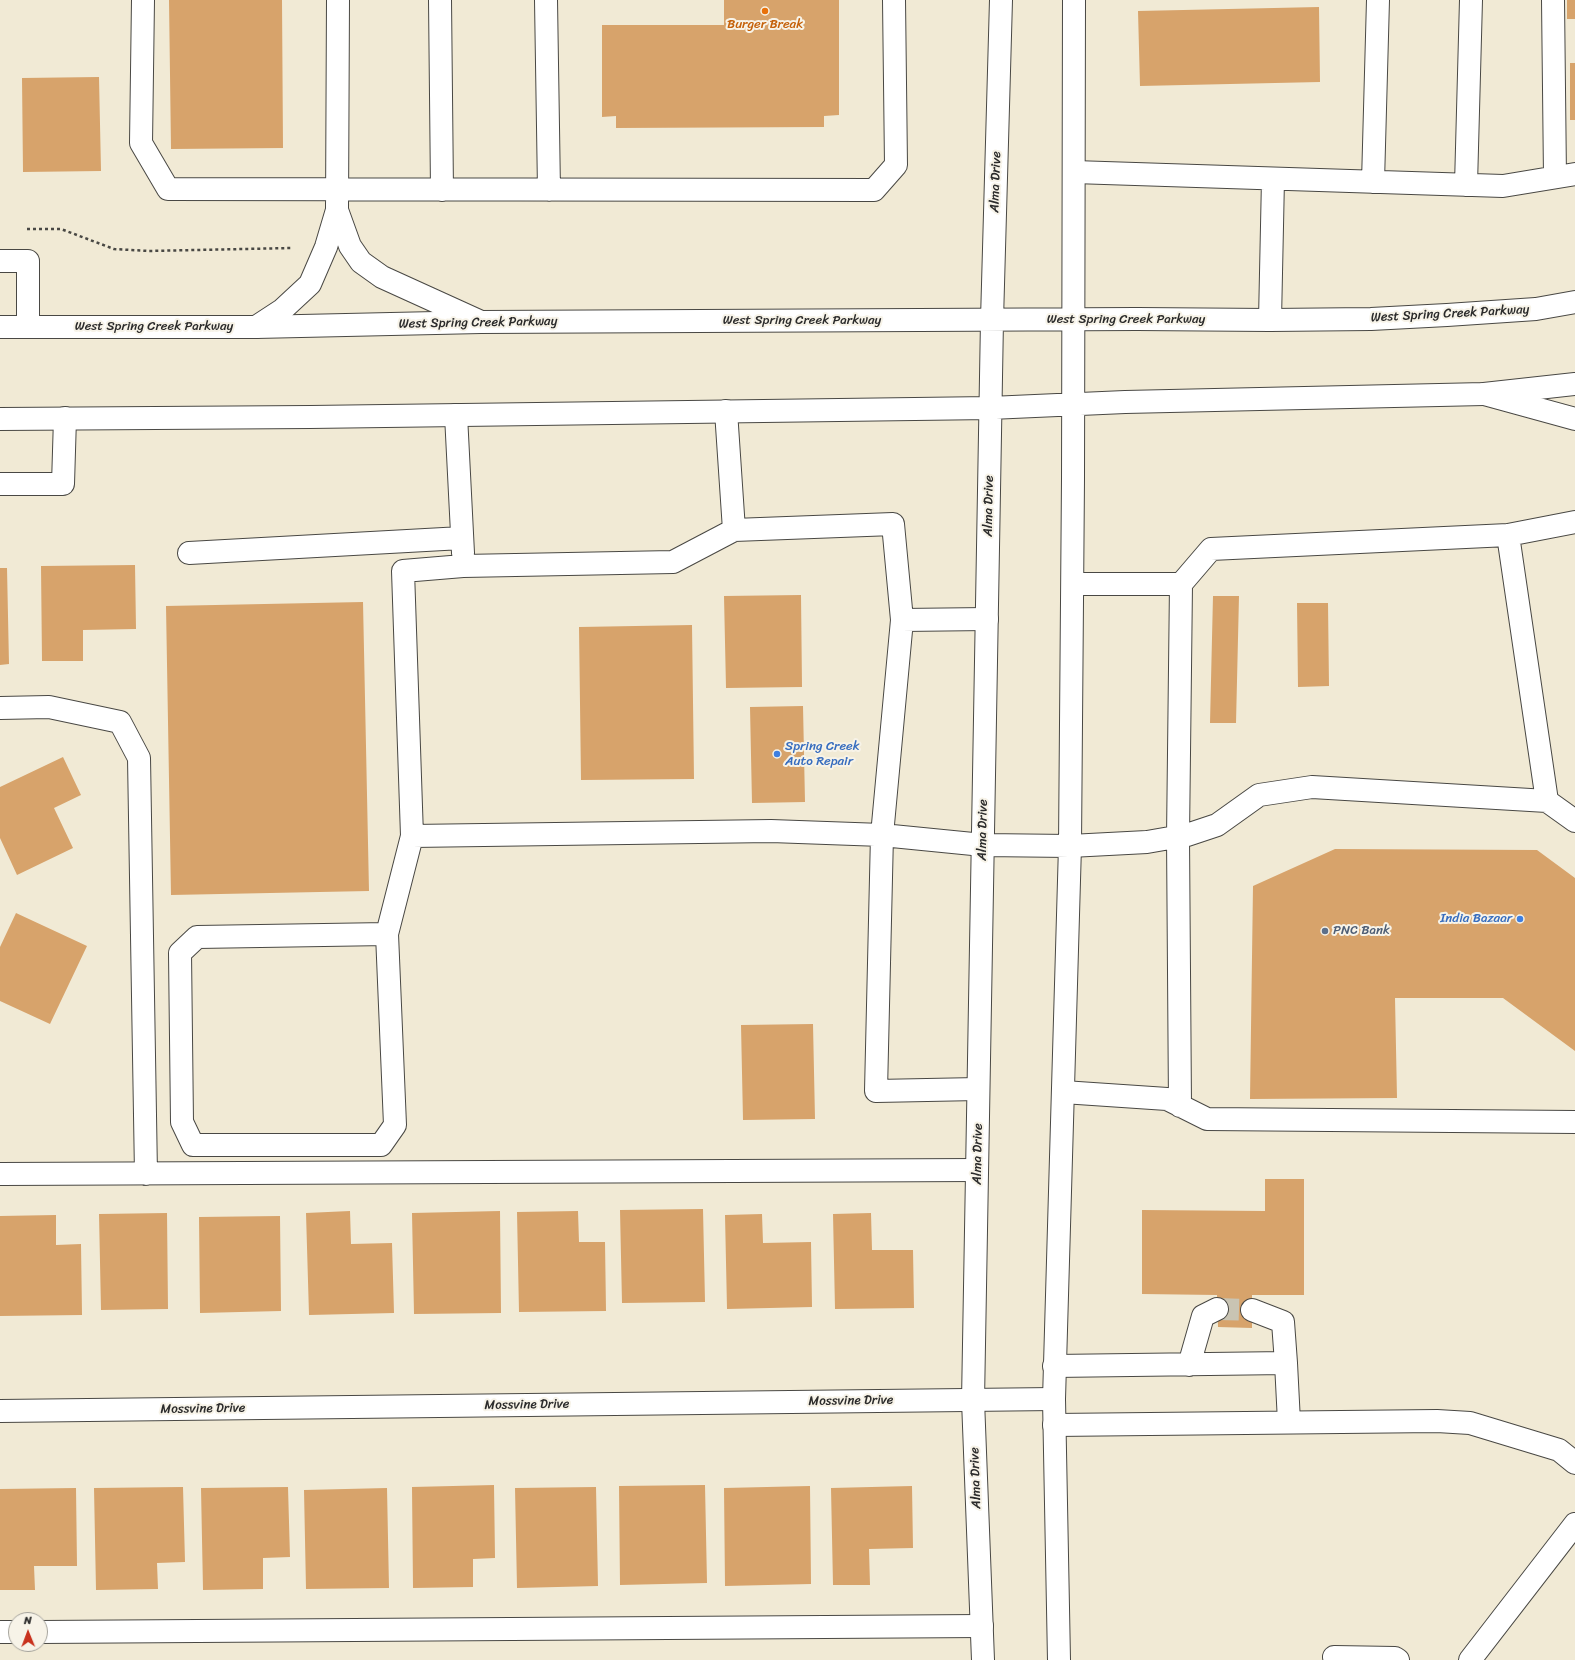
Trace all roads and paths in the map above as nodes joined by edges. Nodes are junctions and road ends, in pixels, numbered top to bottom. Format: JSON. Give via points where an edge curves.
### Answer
{"nodes":[{"id":1,"x":143,"y":0,"type":"edge"},
{"id":2,"x":338,"y":0,"type":"edge"},
{"id":3,"x":440,"y":0,"type":"edge"},
{"id":4,"x":546,"y":0,"type":"edge"},
{"id":5,"x":894,"y":0,"type":"edge"},
{"id":6,"x":1001,"y":0,"type":"edge"},
{"id":7,"x":1074,"y":0,"type":"edge"},
{"id":8,"x":1378,"y":0,"type":"edge"},
{"id":9,"x":1471,"y":0,"type":"edge"},
{"id":10,"x":1553,"y":0,"type":"edge"},
{"id":11,"x":1074,"y":172,"type":"junction"},
{"id":12,"x":1565,"y":176,"type":"edge"},
{"id":13,"x":1273,"y":179,"type":"junction"},
{"id":14,"x":1373,"y":182,"type":"junction"},
{"id":15,"x":1466,"y":185,"type":"junction"},
{"id":16,"x":442,"y":190,"type":"junction"},
{"id":17,"x":549,"y":190,"type":"junction"},
{"id":18,"x":337,"y":200,"type":"junction"},
{"id":19,"x":23,"y":229,"type":"dead end"},
{"id":20,"x":326,"y":247,"type":"junction"},
{"id":21,"x":0,"y":261,"type":"edge"},
{"id":22,"x":1575,"y":302,"type":"edge"},
{"id":23,"x":992,"y":320,"type":"junction"},
{"id":24,"x":1074,"y":320,"type":"junction"},
{"id":25,"x":1270,"y":320,"type":"junction"},
{"id":26,"x":481,"y":322,"type":"junction"},
{"id":27,"x":28,"y":326,"type":"junction"},
{"id":28,"x":0,"y":327,"type":"edge"},
{"id":29,"x":256,"y":327,"type":"junction"},
{"id":30,"x":1575,"y":384,"type":"edge"},
{"id":31,"x":1484,"y":394,"type":"junction"},
{"id":32,"x":1073,"y":404,"type":"junction"},
{"id":33,"x":990,"y":408,"type":"junction"},
{"id":34,"x":726,"y":411,"type":"junction"},
{"id":35,"x":456,"y":415,"type":"junction"},
{"id":36,"x":65,"y":418,"type":"junction"},
{"id":37,"x":0,"y":419,"type":"edge"},
{"id":38,"x":1575,"y":419,"type":"edge"},
{"id":39,"x":0,"y":484,"type":"edge"},
{"id":40,"x":1575,"y":522,"type":"edge"},
{"id":41,"x":734,"y":530,"type":"junction"},
{"id":42,"x":1508,"y":535,"type":"junction"},
{"id":43,"x":462,"y":538,"type":"junction"},
{"id":44,"x":189,"y":553,"type":"dead end"},
{"id":45,"x":463,"y":566,"type":"junction"},
{"id":46,"x":1072,"y":584,"type":"junction"},
{"id":47,"x":1181,"y":584,"type":"junction"},
{"id":48,"x":986,"y":618,"type":"junction"},
{"id":49,"x":902,"y":620,"type":"junction"},
{"id":50,"x":0,"y":708,"type":"edge"},
{"id":51,"x":1547,"y":801,"type":"junction"},
{"id":52,"x":1575,"y":821,"type":"edge"},
{"id":53,"x":882,"y":835,"type":"junction"},
{"id":54,"x":412,"y":836,"type":"junction"},
{"id":55,"x":1178,"y":837,"type":"junction"},
{"id":56,"x":983,"y":845,"type":"junction"},
{"id":57,"x":1070,"y":846,"type":"junction"},
{"id":58,"x":387,"y":934,"type":"junction"},
{"id":59,"x":978,"y":1089,"type":"junction"},
{"id":60,"x":1063,"y":1092,"type":"junction"},
{"id":61,"x":1180,"y":1106,"type":"junction"},
{"id":62,"x":1575,"y":1122,"type":"edge"},
{"id":63,"x":977,"y":1170,"type":"junction"},
{"id":64,"x":0,"y":1174,"type":"edge"},
{"id":65,"x":146,"y":1174,"type":"junction"},
{"id":66,"x":1217,"y":1309,"type":"tunnel mouth"},
{"id":67,"x":1252,"y":1310,"type":"tunnel mouth"},
{"id":68,"x":1286,"y":1364,"type":"junction"},
{"id":69,"x":1188,"y":1365,"type":"junction"},
{"id":70,"x":1054,"y":1366,"type":"junction"},
{"id":71,"x":1054,"y":1399,"type":"junction"},
{"id":72,"x":974,"y":1400,"type":"junction"},
{"id":73,"x":0,"y":1411,"type":"edge"},
{"id":74,"x":1290,"y":1422,"type":"junction"},
{"id":75,"x":1054,"y":1424,"type":"junction"},
{"id":76,"x":1575,"y":1463,"type":"edge"},
{"id":77,"x":1575,"y":1524,"type":"edge"},
{"id":78,"x":982,"y":1626,"type":"junction"},
{"id":79,"x":48,"y":1632,"type":"edge"},
{"id":80,"x":1334,"y":1657,"type":"dead end"},
{"id":81,"x":983,"y":1660,"type":"edge"},
{"id":82,"x":1059,"y":1660,"type":"edge"},
{"id":83,"x":1398,"y":1660,"type":"edge"},
{"id":84,"x":1470,"y":1660,"type":"edge"}],
"edges":[{"from":1,"to":18,"type":"main road","via":[[141,143],[168,189]]},
{"from":2,"to":18,"type":"main road"},
{"from":3,"to":16,"type":"main road"},
{"from":4,"to":17,"type":"main road"},
{"from":5,"to":17,"type":"main road","via":[[896,165],[874,190]]},
{"from":6,"to":23,"type":"main road","name":"Alma Drive"},
{"from":7,"to":11,"type":"main road"},
{"from":8,"to":14,"type":"main road"},
{"from":9,"to":15,"type":"main road"},
{"from":10,"to":12,"type":"main road"},
{"from":11,"to":13,"type":"main road"},
{"from":11,"to":24,"type":"main road"},
{"from":12,"to":15,"type":"main road","via":[[1503,186]]},
{"from":13,"to":14,"type":"main road"},
{"from":13,"to":25,"type":"main road"},
{"from":14,"to":15,"type":"main road"},
{"from":16,"to":17,"type":"main road"},
{"from":16,"to":18,"type":"main road"},
{"from":18,"to":20,"type":"main road"},
{"from":18,"to":26,"type":"main road","via":[[350,246],[361,262],[382,277]]},
{"from":19,"to":20,"type":"path","via":[[61,229],[114,249],[142,251]]},
{"from":20,"to":29,"type":"main road","via":[[310,284],[282,310]]},
{"from":21,"to":27,"type":"main road","via":[[28,261]]},
{"from":22,"to":25,"type":"main road","name":"West Spring Creek Parkway","via":[[1536,309],[1447,315]]},
{"from":23,"to":24,"type":"main road","name":"West Spring Creek Parkway"},
{"from":23,"to":26,"type":"main road","name":"West Spring Creek Parkway"},
{"from":23,"to":33,"type":"main road","name":"Alma Drive"},
{"from":24,"to":25,"type":"main road","name":"West Spring Creek Parkway"},
{"from":24,"to":32,"type":"main road"},
{"from":26,"to":29,"type":"main road","name":"West Spring Creek Parkway"},
{"from":27,"to":28,"type":"main road","name":"West Spring Creek Parkway"},
{"from":27,"to":29,"type":"main road","name":"West Spring Creek Parkway"},
{"from":30,"to":31,"type":"main road"},
{"from":31,"to":32,"type":"main road"},
{"from":31,"to":38,"type":"main road"},
{"from":32,"to":33,"type":"main road"},
{"from":32,"to":46,"type":"main road"},
{"from":33,"to":34,"type":"main road"},
{"from":33,"to":48,"type":"main road","name":"Alma Drive"},
{"from":34,"to":35,"type":"main road"},
{"from":34,"to":41,"type":"main road"},
{"from":35,"to":36,"type":"main road"},
{"from":35,"to":43,"type":"main road"},
{"from":36,"to":37,"type":"main road"},
{"from":36,"to":39,"type":"main road","via":[[63,484]]},
{"from":40,"to":42,"type":"main road"},
{"from":41,"to":45,"type":"main road","via":[[673,562]]},
{"from":41,"to":49,"type":"main road","via":[[893,524]]},
{"from":42,"to":47,"type":"main road","via":[[1211,549]]},
{"from":42,"to":51,"type":"main road"},
{"from":43,"to":44,"type":"main road"},
{"from":43,"to":45,"type":"main road"},
{"from":45,"to":54,"type":"main road","via":[[403,571]]},
{"from":46,"to":47,"type":"main road"},
{"from":46,"to":57,"type":"main road"},
{"from":47,"to":55,"type":"main road"},
{"from":48,"to":49,"type":"main road"},
{"from":48,"to":56,"type":"main road","name":"Alma Drive"},
{"from":49,"to":53,"type":"main road"},
{"from":50,"to":65,"type":"main road","via":[[49,707],[120,722],[139,758]]},
{"from":51,"to":52,"type":"main road"},
{"from":51,"to":55,"type":"main road","via":[[1312,787],[1259,795],[1217,825]]},
{"from":53,"to":54,"type":"main road","via":[[771,832]]},
{"from":53,"to":56,"type":"main road"},
{"from":53,"to":59,"type":"main road","via":[[876,1091]]},
{"from":54,"to":58,"type":"main road"},
{"from":55,"to":57,"type":"main road","via":[[1147,842]]},
{"from":55,"to":61,"type":"main road"},
{"from":56,"to":57,"type":"main road"},
{"from":56,"to":59,"type":"main road","name":"Alma Drive"},
{"from":57,"to":60,"type":"main road"},
{"from":58,"to":58,"type":"main road","via":[[395,1125],[381,1145],[193,1145],[182,1122],[180,953],[197,937]]},
{"from":59,"to":63,"type":"main road","name":"Alma Drive"},
{"from":60,"to":61,"type":"main road","via":[[1167,1099]]},
{"from":60,"to":70,"type":"main road"},
{"from":61,"to":62,"type":"main road","via":[[1206,1119]]},
{"from":63,"to":65,"type":"main road"},
{"from":63,"to":72,"type":"main road","name":"Alma Drive"},
{"from":64,"to":65,"type":"main road"},
{"from":66,"to":69,"type":"main road","via":[[1202,1316]]},
{"from":67,"to":68,"type":"main road","via":[[1283,1322]]},
{"from":68,"to":69,"type":"main road"},
{"from":68,"to":74,"type":"main road"},
{"from":69,"to":70,"type":"main road"},
{"from":70,"to":71,"type":"main road"},
{"from":71,"to":72,"type":"main road","name":"Mossvine Drive"},
{"from":71,"to":75,"type":"main road"},
{"from":72,"to":73,"type":"main road","name":"Mossvine Drive"},
{"from":72,"to":78,"type":"main road","name":"Alma Drive"},
{"from":74,"to":75,"type":"main road"},
{"from":74,"to":76,"type":"main road","via":[[1470,1423],[1559,1450]]},
{"from":75,"to":82,"type":"main road"},
{"from":77,"to":84,"type":"main road"},
{"from":78,"to":79,"type":"main road"},
{"from":78,"to":81,"type":"main road","name":"Alma Drive"},
{"from":80,"to":83,"type":"main road"}]}
